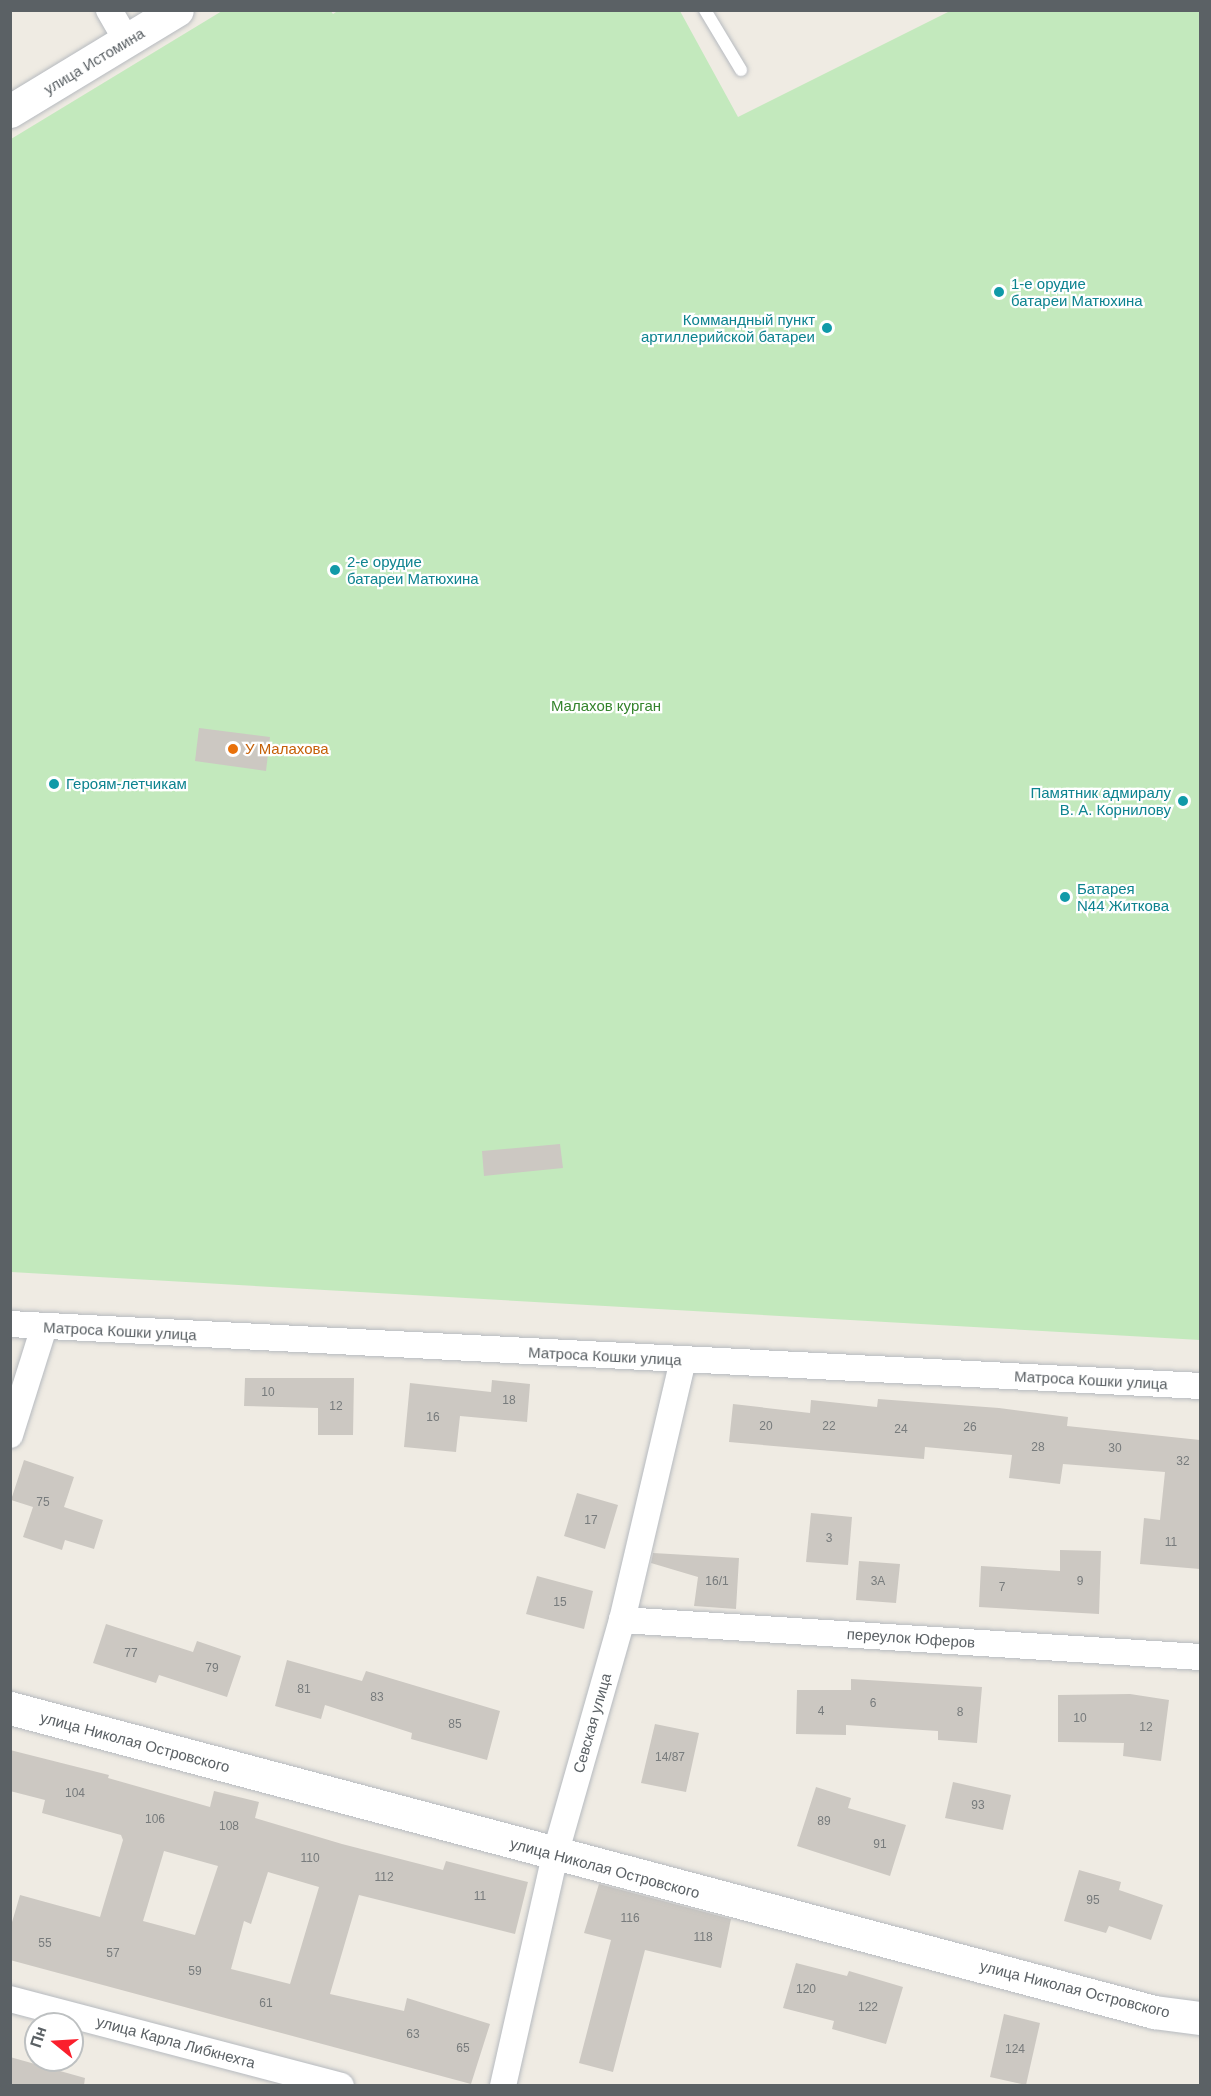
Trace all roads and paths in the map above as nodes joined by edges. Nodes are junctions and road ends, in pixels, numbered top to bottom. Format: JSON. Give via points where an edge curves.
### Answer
{"nodes":[{"id":1,"x":109,"y":10,"type":"edge"},
{"id":2,"x":177,"y":10,"type":"edge"},
{"id":3,"x":705,"y":10,"type":"edge"},
{"id":4,"x":127,"y":41,"type":"junction"},
{"id":5,"x":741,"y":70,"type":"dead end"},
{"id":6,"x":10,"y":111,"type":"edge"},
{"id":7,"x":10,"y":1324,"type":"edge"},
{"id":8,"x":44,"y":1327,"type":"junction"},
{"id":9,"x":683,"y":1360,"type":"junction"},
{"id":10,"x":1200,"y":1386,"type":"edge"},
{"id":11,"x":10,"y":1435,"type":"edge"},
{"id":12,"x":621,"y":1620,"type":"junction"},
{"id":13,"x":1200,"y":1657,"type":"edge"},
{"id":14,"x":10,"y":1708,"type":"edge"},
{"id":15,"x":555,"y":1855,"type":"junction"},
{"id":16,"x":10,"y":1999,"type":"edge"},
{"id":17,"x":1200,"y":2018,"type":"edge"},
{"id":18,"x":340,"y":2085,"type":"edge"},
{"id":19,"x":504,"y":2085,"type":"edge"}],
"edges":[{"from":1,"to":4,"type":"street"},
{"from":2,"to":4,"type":"main road","name":"улица Истомина"},
{"from":3,"to":5,"type":"lane"},
{"from":4,"to":6,"type":"main road","name":"улица Истомина"},
{"from":7,"to":8,"type":"street","name":"Матроса Кошки улица"},
{"from":8,"to":9,"type":"street","name":"Матроса Кошки улица"},
{"from":8,"to":11,"type":"street"},
{"from":9,"to":10,"type":"street","name":"Матроса Кошки улица"},
{"from":9,"to":12,"type":"street","name":"Севская улица"},
{"from":12,"to":13,"type":"street","name":"переулок Юферов"},
{"from":12,"to":15,"type":"street","name":"Севская улица"},
{"from":14,"to":15,"type":"main road","name":"улица Николая Островского"},
{"from":15,"to":17,"type":"main road","name":"улица Николая Островского","via":[[1154,2012]]},
{"from":15,"to":19,"type":"street","name":"Севская улица"},
{"from":16,"to":18,"type":"street","name":"улица Карла Либкнехта"}]}
